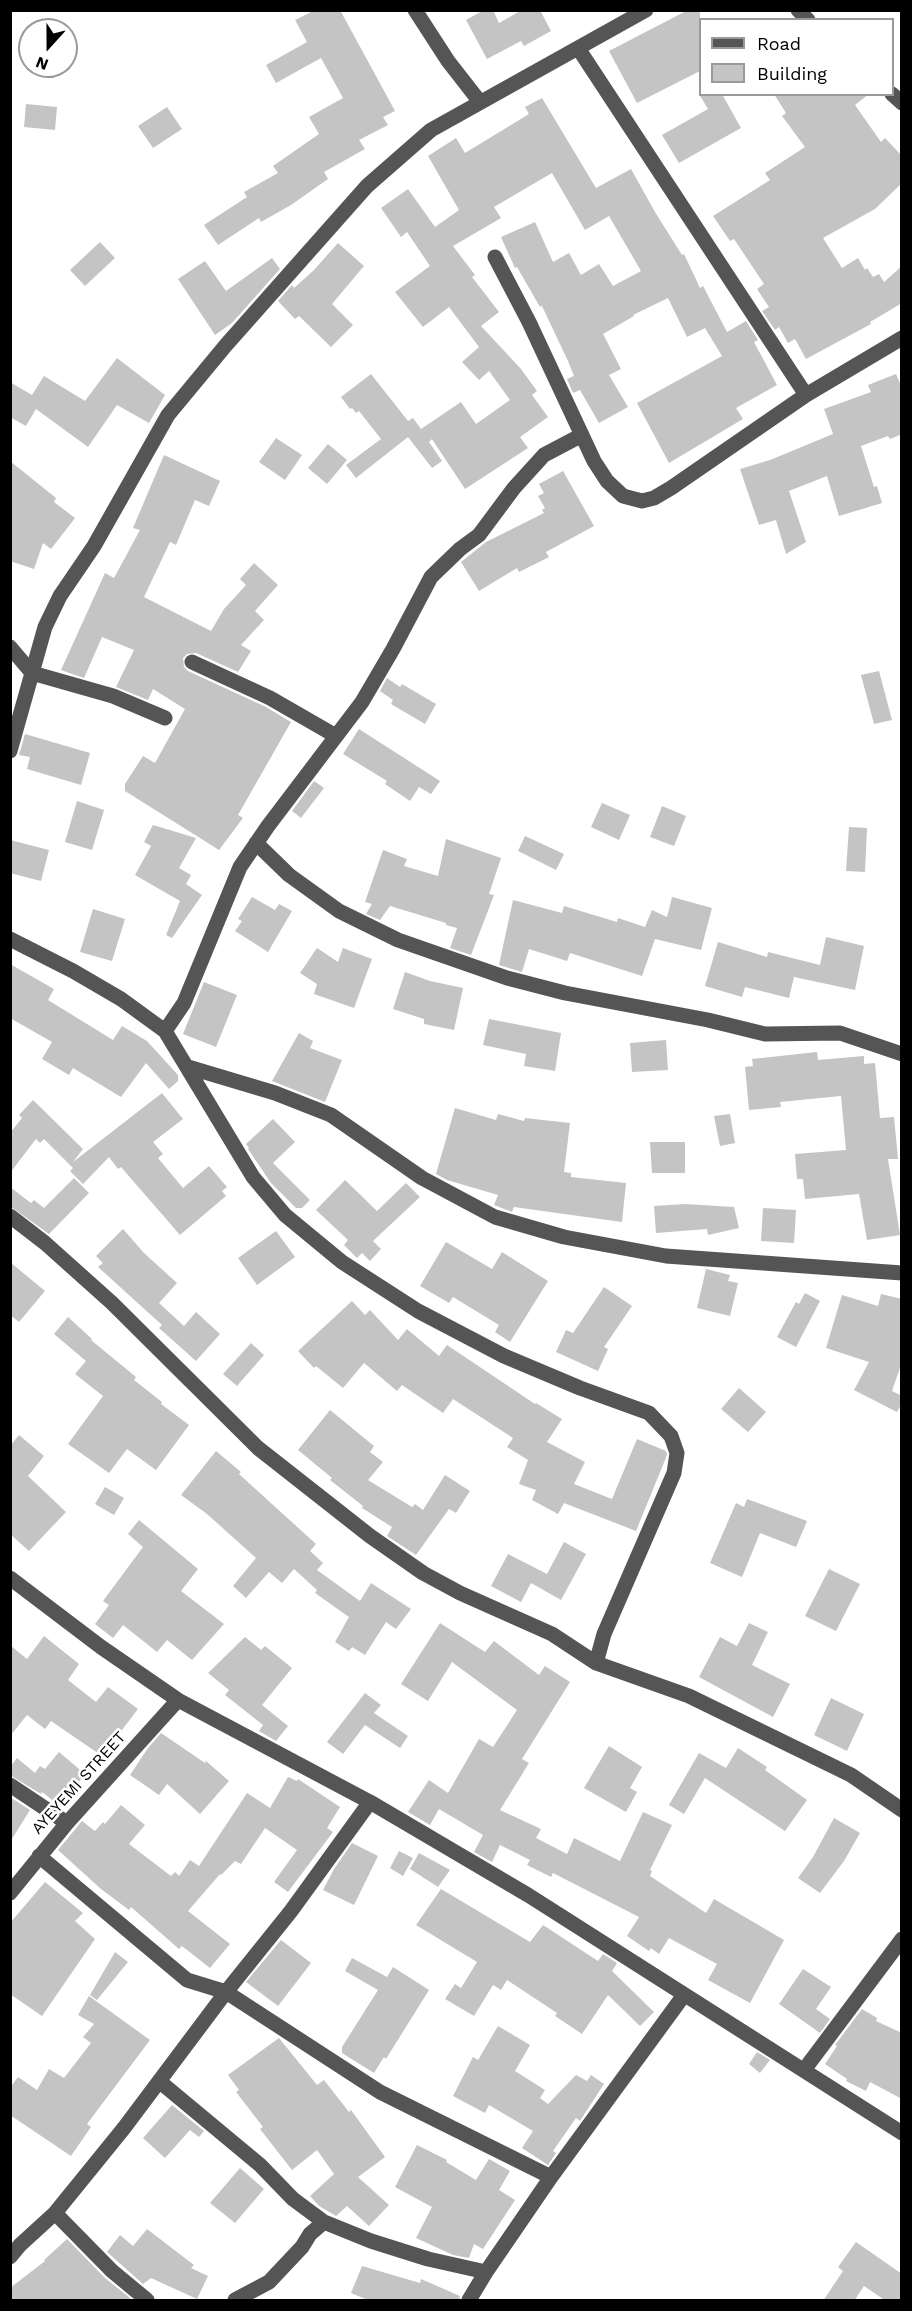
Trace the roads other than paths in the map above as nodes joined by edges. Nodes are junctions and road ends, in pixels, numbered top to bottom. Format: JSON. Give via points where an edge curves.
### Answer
{"nodes":[{"id":1,"x":415,"y":10,"type":"edge"},
{"id":2,"x":646,"y":10,"type":"edge"},
{"id":3,"x":578,"y":48,"type":"junction"},
{"id":4,"x":480,"y":102,"type":"junction"},
{"id":5,"x":495,"y":258,"type":"dead end"},
{"id":6,"x":902,"y":338,"type":"edge"},
{"id":7,"x":806,"y":395,"type":"junction"},
{"id":8,"x":582,"y":435,"type":"junction"},
{"id":9,"x":10,"y":648,"type":"edge"},
{"id":10,"x":192,"y":662,"type":"dead end"},
{"id":11,"x":32,"y":673,"type":"junction"},
{"id":12,"x":165,"y":718,"type":"dead end"},
{"id":13,"x":336,"y":736,"type":"junction"},
{"id":14,"x":10,"y":751,"type":"edge"},
{"id":15,"x":256,"y":843,"type":"junction"},
{"id":16,"x":10,"y":939,"type":"edge"},
{"id":17,"x":165,"y":1031,"type":"junction"},
{"id":18,"x":902,"y":1054,"type":"edge"},
{"id":19,"x":188,"y":1067,"type":"junction"},
{"id":20,"x":10,"y":1216,"type":"edge"},
{"id":21,"x":902,"y":1273,"type":"edge"},
{"id":22,"x":10,"y":1578,"type":"edge"},
{"id":23,"x":596,"y":1664,"type":"junction"},
{"id":24,"x":178,"y":1700,"type":"junction"},
{"id":25,"x":10,"y":1785,"type":"edge"},
{"id":26,"x":370,"y":1802,"type":"junction"},
{"id":27,"x":902,"y":1810,"type":"edge"},
{"id":28,"x":67,"y":1823,"type":"junction"},
{"id":29,"x":39,"y":1856,"type":"junction"},
{"id":30,"x":10,"y":1893,"type":"edge"},
{"id":31,"x":902,"y":1939,"type":"edge"},
{"id":32,"x":226,"y":1992,"type":"junction"},
{"id":33,"x":684,"y":1995,"type":"junction"},
{"id":34,"x":804,"y":2070,"type":"junction"},
{"id":35,"x":159,"y":2081,"type":"junction"},
{"id":36,"x":902,"y":2133,"type":"edge"},
{"id":37,"x":551,"y":2177,"type":"junction"},
{"id":38,"x":56,"y":2213,"type":"junction"},
{"id":39,"x":324,"y":2222,"type":"junction"},
{"id":40,"x":10,"y":2257,"type":"edge"},
{"id":41,"x":486,"y":2272,"type":"junction"},
{"id":42,"x":147,"y":2301,"type":"edge"},
{"id":43,"x":235,"y":2301,"type":"edge"},
{"id":44,"x":469,"y":2301,"type":"edge"}],
"edges":[{"from":1,"to":4,"type":"street"},
{"from":2,"to":3,"type":"street"},
{"from":3,"to":4,"type":"street"},
{"from":3,"to":7,"type":"street"},
{"from":4,"to":11,"type":"street","via":[[431,130],[368,186],[288,273],[168,415],[94,546],[60,596],[45,627]]},
{"from":5,"to":8,"type":"street","via":[[530,322]]},
{"from":6,"to":7,"type":"street"},
{"from":7,"to":8,"type":"street","via":[[671,488],[642,501],[623,496],[607,481]]},
{"from":8,"to":13,"type":"street","via":[[544,454],[479,535],[431,577],[362,702]]},
{"from":9,"to":11,"type":"street"},
{"from":10,"to":13,"type":"street","via":[[270,698]]},
{"from":11,"to":12,"type":"street","via":[[113,696]]},
{"from":11,"to":14,"type":"street"},
{"from":13,"to":15,"type":"street"},
{"from":15,"to":17,"type":"street","via":[[240,867],[184,1003]]},
{"from":15,"to":18,"type":"street","via":[[289,875],[339,911],[398,940],[507,978],[765,1034],[840,1033]]},
{"from":16,"to":17,"type":"street","via":[[121,999]]},
{"from":17,"to":19,"type":"street"},
{"from":19,"to":21,"type":"street","via":[[275,1093],[331,1115],[422,1178],[495,1217],[564,1237],[666,1256]]},
{"from":19,"to":23,"type":"street","via":[[253,1177],[285,1215],[342,1262],[418,1311],[504,1356],[649,1413],[671,1436],[677,1453],[674,1473],[604,1634]]},
{"from":20,"to":23,"type":"street","via":[[112,1303],[258,1448],[370,1536],[423,1573],[552,1634]]},
{"from":22,"to":24,"type":"street"},
{"from":23,"to":27,"type":"street","via":[[689,1696],[850,1775]]},
{"from":24,"to":26,"type":"street"},
{"from":24,"to":28,"type":"street","name":"AYEYEMI STREET"},
{"from":25,"to":28,"type":"street"},
{"from":26,"to":32,"type":"street"},
{"from":26,"to":33,"type":"street","via":[[528,1895]]},
{"from":28,"to":29,"type":"street","name":"AYEYEMI STREET"},
{"from":29,"to":30,"type":"street","name":"AYEYEMI STREET"},
{"from":29,"to":32,"type":"street","via":[[187,1980]]},
{"from":31,"to":34,"type":"street"},
{"from":32,"to":35,"type":"street"},
{"from":32,"to":37,"type":"street","via":[[380,2092]]},
{"from":33,"to":34,"type":"street"},
{"from":33,"to":37,"type":"street"},
{"from":34,"to":36,"type":"street"},
{"from":35,"to":38,"type":"street"},
{"from":35,"to":39,"type":"street"},
{"from":37,"to":41,"type":"street"},
{"from":38,"to":40,"type":"street"},
{"from":38,"to":42,"type":"street"},
{"from":39,"to":41,"type":"street","via":[[371,2241]]},
{"from":39,"to":43,"type":"street","via":[[269,2282]]},
{"from":41,"to":44,"type":"street"}]}
